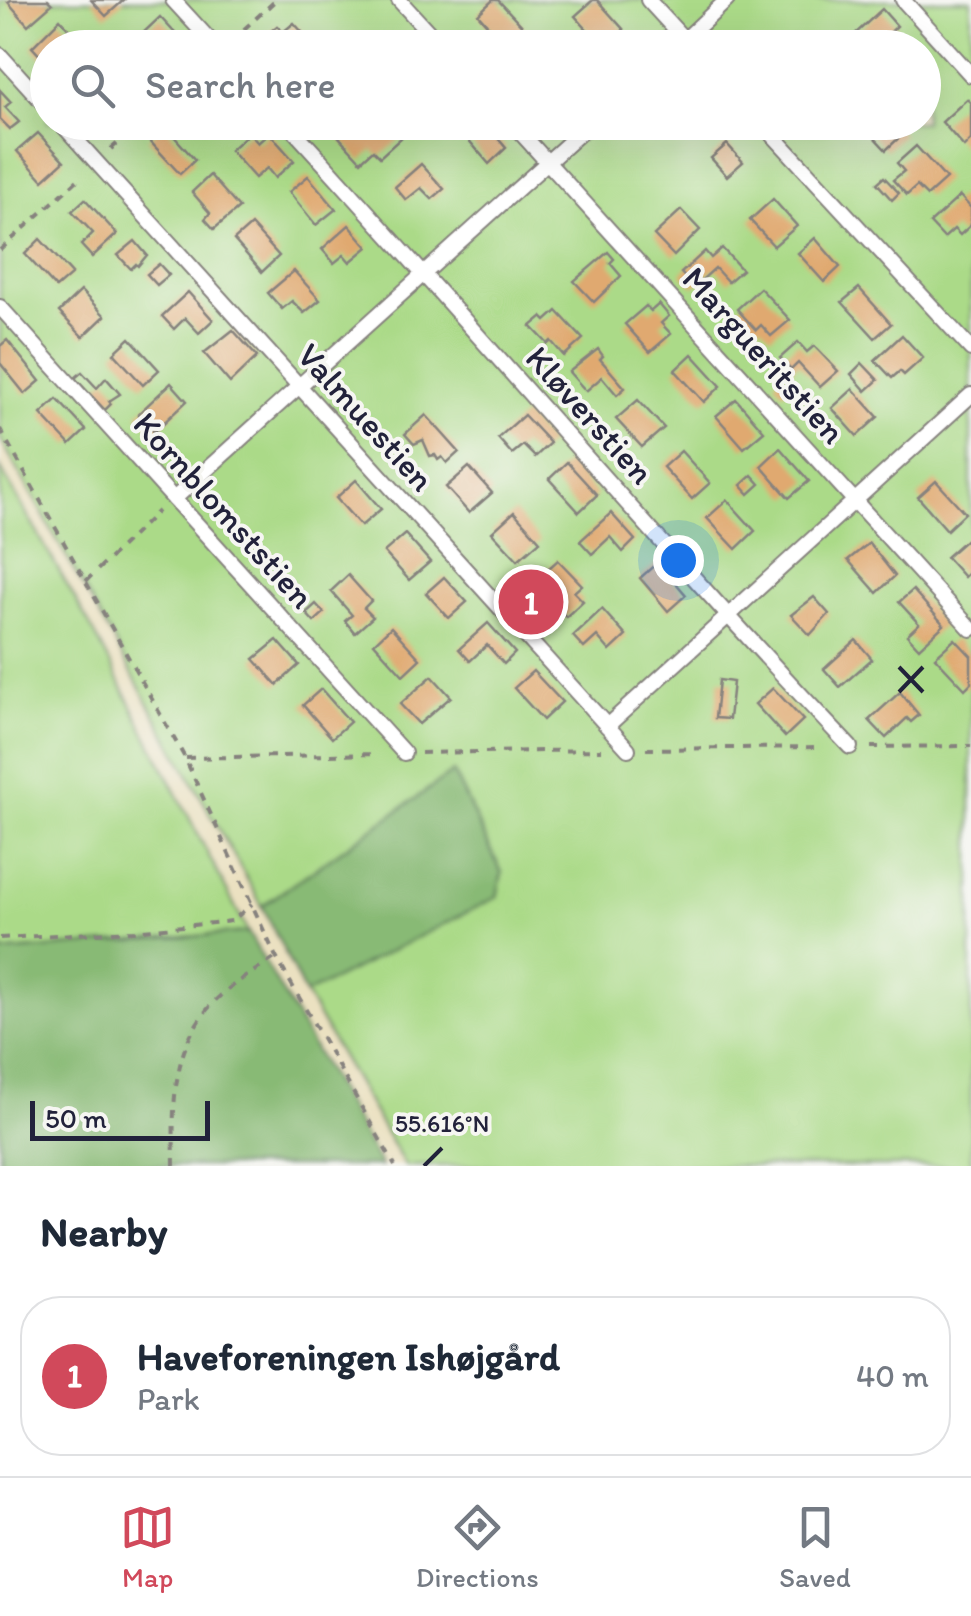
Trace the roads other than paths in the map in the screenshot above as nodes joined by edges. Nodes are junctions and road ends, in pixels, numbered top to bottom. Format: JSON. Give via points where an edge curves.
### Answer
{"nodes":[{"id":1,"x":173,"y":0,"type":"edge"},
{"id":2,"x":400,"y":0,"type":"edge"},
{"id":3,"x":648,"y":0,"type":"edge"},
{"id":4,"x":727,"y":0,"type":"edge"},
{"id":5,"x":903,"y":0,"type":"edge"},
{"id":6,"x":202,"y":30,"type":"edge"},
{"id":7,"x":427,"y":30,"type":"edge"},
{"id":8,"x":672,"y":30,"type":"edge"},
{"id":9,"x":698,"y":30,"type":"edge"},
{"id":10,"x":930,"y":30,"type":"edge"},
{"id":11,"x":941,"y":42,"type":"edge"},
{"id":12,"x":0,"y":55,"type":"edge"},
{"id":13,"x":971,"y":75,"type":"edge"},
{"id":14,"x":30,"y":88,"type":"edge"},
{"id":15,"x":76,"y":140,"type":"edge"},
{"id":16,"x":302,"y":140,"type":"edge"},
{"id":17,"x":527,"y":140,"type":"edge"},
{"id":18,"x":573,"y":140,"type":"edge"},
{"id":19,"x":778,"y":140,"type":"edge"},
{"id":20,"x":548,"y":163,"type":"junction"},
{"id":21,"x":424,"y":274,"type":"junction"},
{"id":22,"x":0,"y":307,"type":"edge"},
{"id":23,"x":971,"y":349,"type":"edge"},
{"id":24,"x":298,"y":387,"type":"junction"},
{"id":25,"x":971,"y":395,"type":"edge"},
{"id":26,"x":174,"y":499,"type":"junction"},
{"id":27,"x":857,"y":501,"type":"junction"},
{"id":28,"x":728,"y":616,"type":"junction"},
{"id":29,"x":971,"y":628,"type":"edge"},
{"id":30,"x":606,"y":726,"type":"junction"},
{"id":31,"x":850,"y":747,"type":"road end"},
{"id":32,"x":628,"y":749,"type":"road end"},
{"id":33,"x":404,"y":753,"type":"road end"}],
"edges":[{"from":1,"to":6,"type":"lane"},
{"from":2,"to":7,"type":"lane"},
{"from":3,"to":8,"type":"lane"},
{"from":4,"to":9,"type":"lane"},
{"from":5,"to":10,"type":"lane"},
{"from":11,"to":13,"type":"lane"},
{"from":12,"to":14,"type":"lane"},
{"from":15,"to":24,"type":"lane","name":"Valmuestien"},
{"from":16,"to":21,"type":"lane","name":"Kløverstien"},
{"from":17,"to":20,"type":"lane","name":"Margueritstien"},
{"from":18,"to":20,"type":"lane"},
{"from":19,"to":23,"type":"lane"},
{"from":20,"to":21,"type":"lane"},
{"from":20,"to":27,"type":"lane","name":"Margueritstien"},
{"from":21,"to":24,"type":"lane"},
{"from":21,"to":28,"type":"lane","name":"Kløverstien"},
{"from":22,"to":26,"type":"lane","name":"Kornblomststien"},
{"from":24,"to":26,"type":"lane"},
{"from":24,"to":30,"type":"lane","name":"Valmuestien"},
{"from":25,"to":27,"type":"lane"},
{"from":26,"to":33,"type":"lane","name":"Kornblomststien"},
{"from":27,"to":28,"type":"lane"},
{"from":27,"to":29,"type":"lane","name":"Margueritstien"},
{"from":28,"to":30,"type":"lane"},
{"from":28,"to":31,"type":"lane","name":"Kløverstien"},
{"from":30,"to":32,"type":"lane","name":"Valmuestien"}]}
